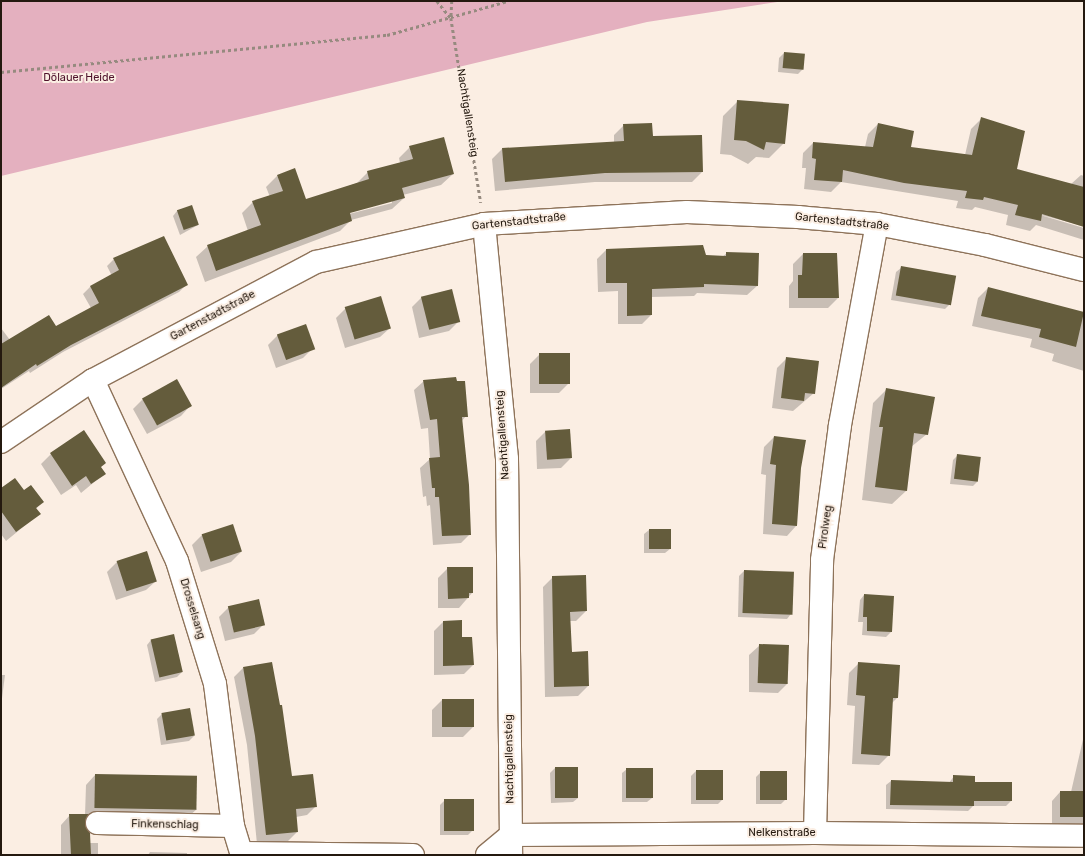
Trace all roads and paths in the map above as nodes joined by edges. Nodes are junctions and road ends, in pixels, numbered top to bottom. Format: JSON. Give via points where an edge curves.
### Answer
{"nodes":[{"id":1,"x":437,"y":1,"type":"edge"},
{"id":2,"x":452,"y":1,"type":"edge"},
{"id":3,"x":508,"y":1,"type":"edge"},
{"id":4,"x":451,"y":18,"type":"junction"},
{"id":5,"x":1,"y":72,"type":"edge"},
{"id":6,"x":484,"y":224,"type":"junction"},
{"id":7,"x":877,"y":224,"type":"junction"},
{"id":8,"x":1084,"y":270,"type":"edge"},
{"id":9,"x":93,"y":380,"type":"junction"},
{"id":10,"x":1,"y":442,"type":"edge"},
{"id":11,"x":97,"y":823,"type":"dead end"},
{"id":12,"x":233,"y":826,"type":"junction"},
{"id":13,"x":815,"y":833,"type":"junction"},
{"id":14,"x":1084,"y":836,"type":"edge"},
{"id":15,"x":511,"y":845,"type":"edge"},
{"id":16,"x":242,"y":854,"type":"edge"},
{"id":17,"x":413,"y":855,"type":"edge"},
{"id":18,"x":487,"y":855,"type":"edge"}],
"edges":[{"from":1,"to":4,"type":"path"},
{"from":2,"to":4,"type":"path","name":"Nachtigallensteig"},
{"from":3,"to":4,"type":"path"},
{"from":4,"to":5,"type":"path","via":[[386,35]]},
{"from":4,"to":6,"type":"path","name":"Nachtigallensteig"},
{"from":6,"to":7,"type":"street","name":"Gartenstadtstraße","via":[[687,212],[783,216]]},
{"from":6,"to":9,"type":"street","name":"Gartenstadtstraße","via":[[316,262]]},
{"from":6,"to":15,"type":"street","name":"Nachtigallensteig","via":[[507,459]]},
{"from":7,"to":8,"type":"street","name":"Gartenstadtstraße"},
{"from":7,"to":13,"type":"street","name":"Pirolweg","via":[[840,424],[822,560]]},
{"from":9,"to":10,"type":"street","name":"Gartenstadtstraße"},
{"from":9,"to":12,"type":"street","name":"Drosselsang","via":[[177,561],[215,684]]},
{"from":11,"to":12,"type":"street","name":"Finkenschlag"},
{"from":12,"to":16,"type":"street","name":"Drosselsang"},
{"from":13,"to":14,"type":"street","name":"Nelkenstraße"},
{"from":13,"to":15,"type":"street","name":"Nelkenstraße"},
{"from":15,"to":18,"type":"street"},
{"from":16,"to":17,"type":"street"}]}
